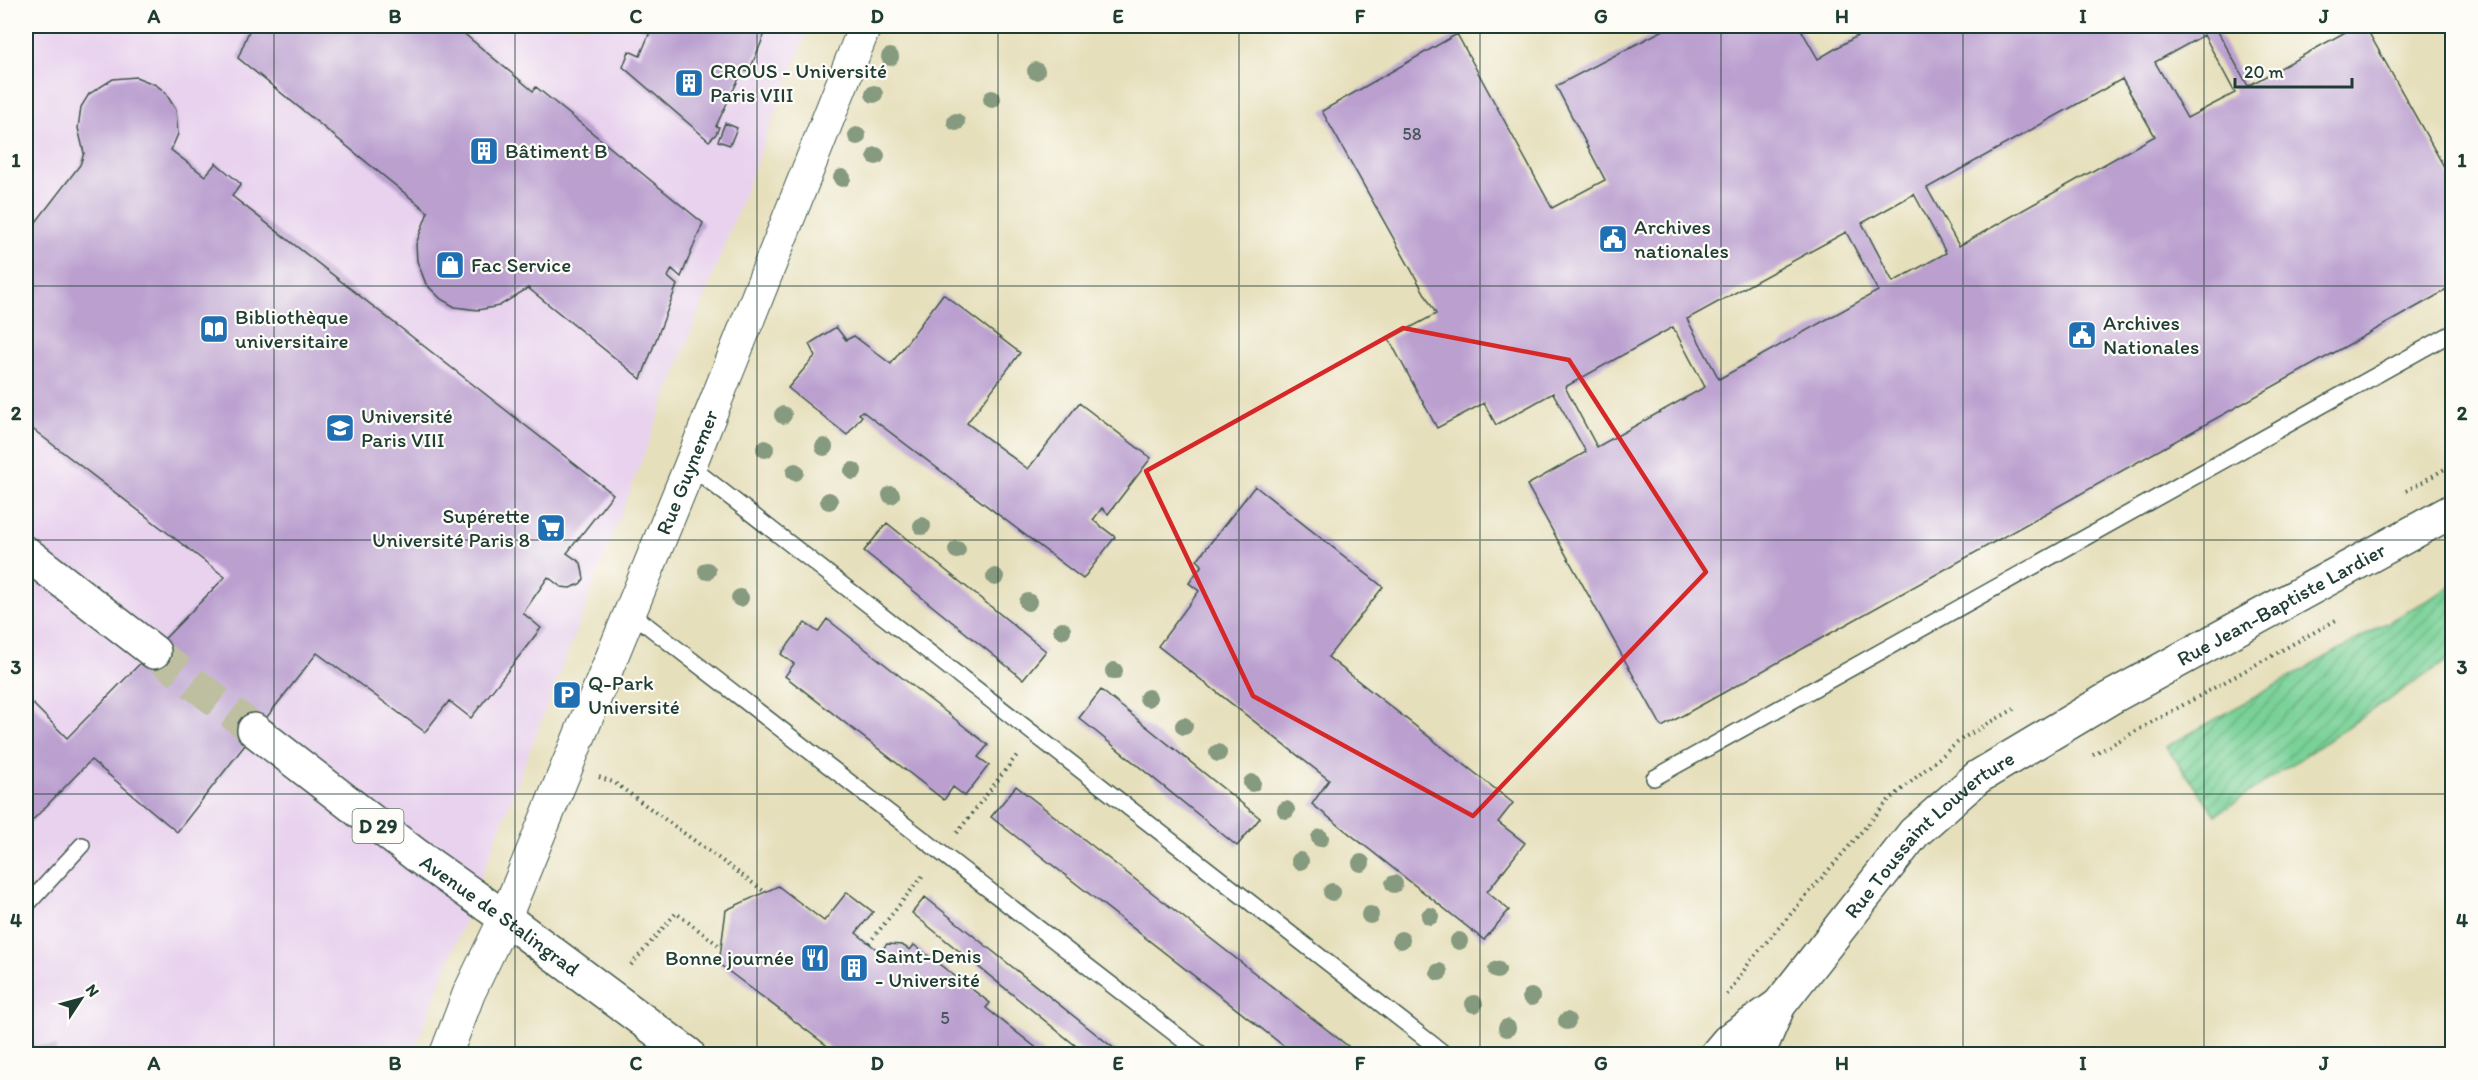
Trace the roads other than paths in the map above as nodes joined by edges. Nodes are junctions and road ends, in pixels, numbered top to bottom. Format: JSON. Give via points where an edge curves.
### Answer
{"nodes":[{"id":1,"x":865,"y":26,"type":"edge"},
{"id":2,"x":2452,"y":333,"type":"edge"},
{"id":3,"x":690,"y":466,"type":"junction"},
{"id":4,"x":2452,"y":511,"type":"edge"},
{"id":5,"x":26,"y":553,"type":"edge"},
{"id":6,"x":631,"y":613,"type":"junction"},
{"id":7,"x":154,"y":652,"type":"tunnel mouth"},
{"id":8,"x":2110,"y":698,"type":"joint"},
{"id":9,"x":254,"y":730,"type":"tunnel mouth"},
{"id":10,"x":1654,"y":778,"type":"dead end"},
{"id":11,"x":82,"y":845,"type":"dead end"},
{"id":12,"x":26,"y":906,"type":"edge"},
{"id":13,"x":506,"y":918,"type":"junction"},
{"id":14,"x":1779,"y":1005,"type":"junction"},
{"id":15,"x":1422,"y":1037,"type":"junction"},
{"id":16,"x":446,"y":1054,"type":"edge"},
{"id":17,"x":688,"y":1054,"type":"edge"},
{"id":18,"x":1200,"y":1054,"type":"edge"},
{"id":19,"x":1425,"y":1054,"type":"edge"},
{"id":20,"x":1445,"y":1054,"type":"edge"},
{"id":21,"x":1717,"y":1054,"type":"edge"},
{"id":22,"x":1758,"y":1054,"type":"edge"}],
"edges":[{"from":1,"to":3,"type":"street","name":"Rue Guynemer"},
{"from":2,"to":10,"type":"lane"},
{"from":3,"to":6,"type":"street","name":"Rue Guynemer"},
{"from":3,"to":15,"type":"lane"},
{"from":4,"to":8,"type":"street","name":"Rue Jean-Baptiste Lardier"},
{"from":5,"to":7,"type":"street"},
{"from":6,"to":13,"type":"street","name":"Rue Guynemer"},
{"from":6,"to":18,"type":"lane"},
{"from":8,"to":14,"type":"street","name":"Rue Toussaint Louverture","via":[[1978,777],[1914,833]]},
{"from":9,"to":13,"type":"street","name":"Avenue de Stalingrad","number":"D 29","via":[[416,855]]},
{"from":11,"to":12,"type":"lane"},
{"from":13,"to":16,"type":"street","name":"Rue Guynemer","via":[[469,993]]},
{"from":13,"to":17,"type":"street","name":"Avenue de Stalingrad","number":"D 29"},
{"from":14,"to":21,"type":"street","name":"Rue Toussaint Louverture","via":[[1728,1041]]},
{"from":14,"to":22,"type":"street","name":"Rue Toussaint Louverture"},
{"from":15,"to":19,"type":"lane"},
{"from":15,"to":20,"type":"lane"}]}
